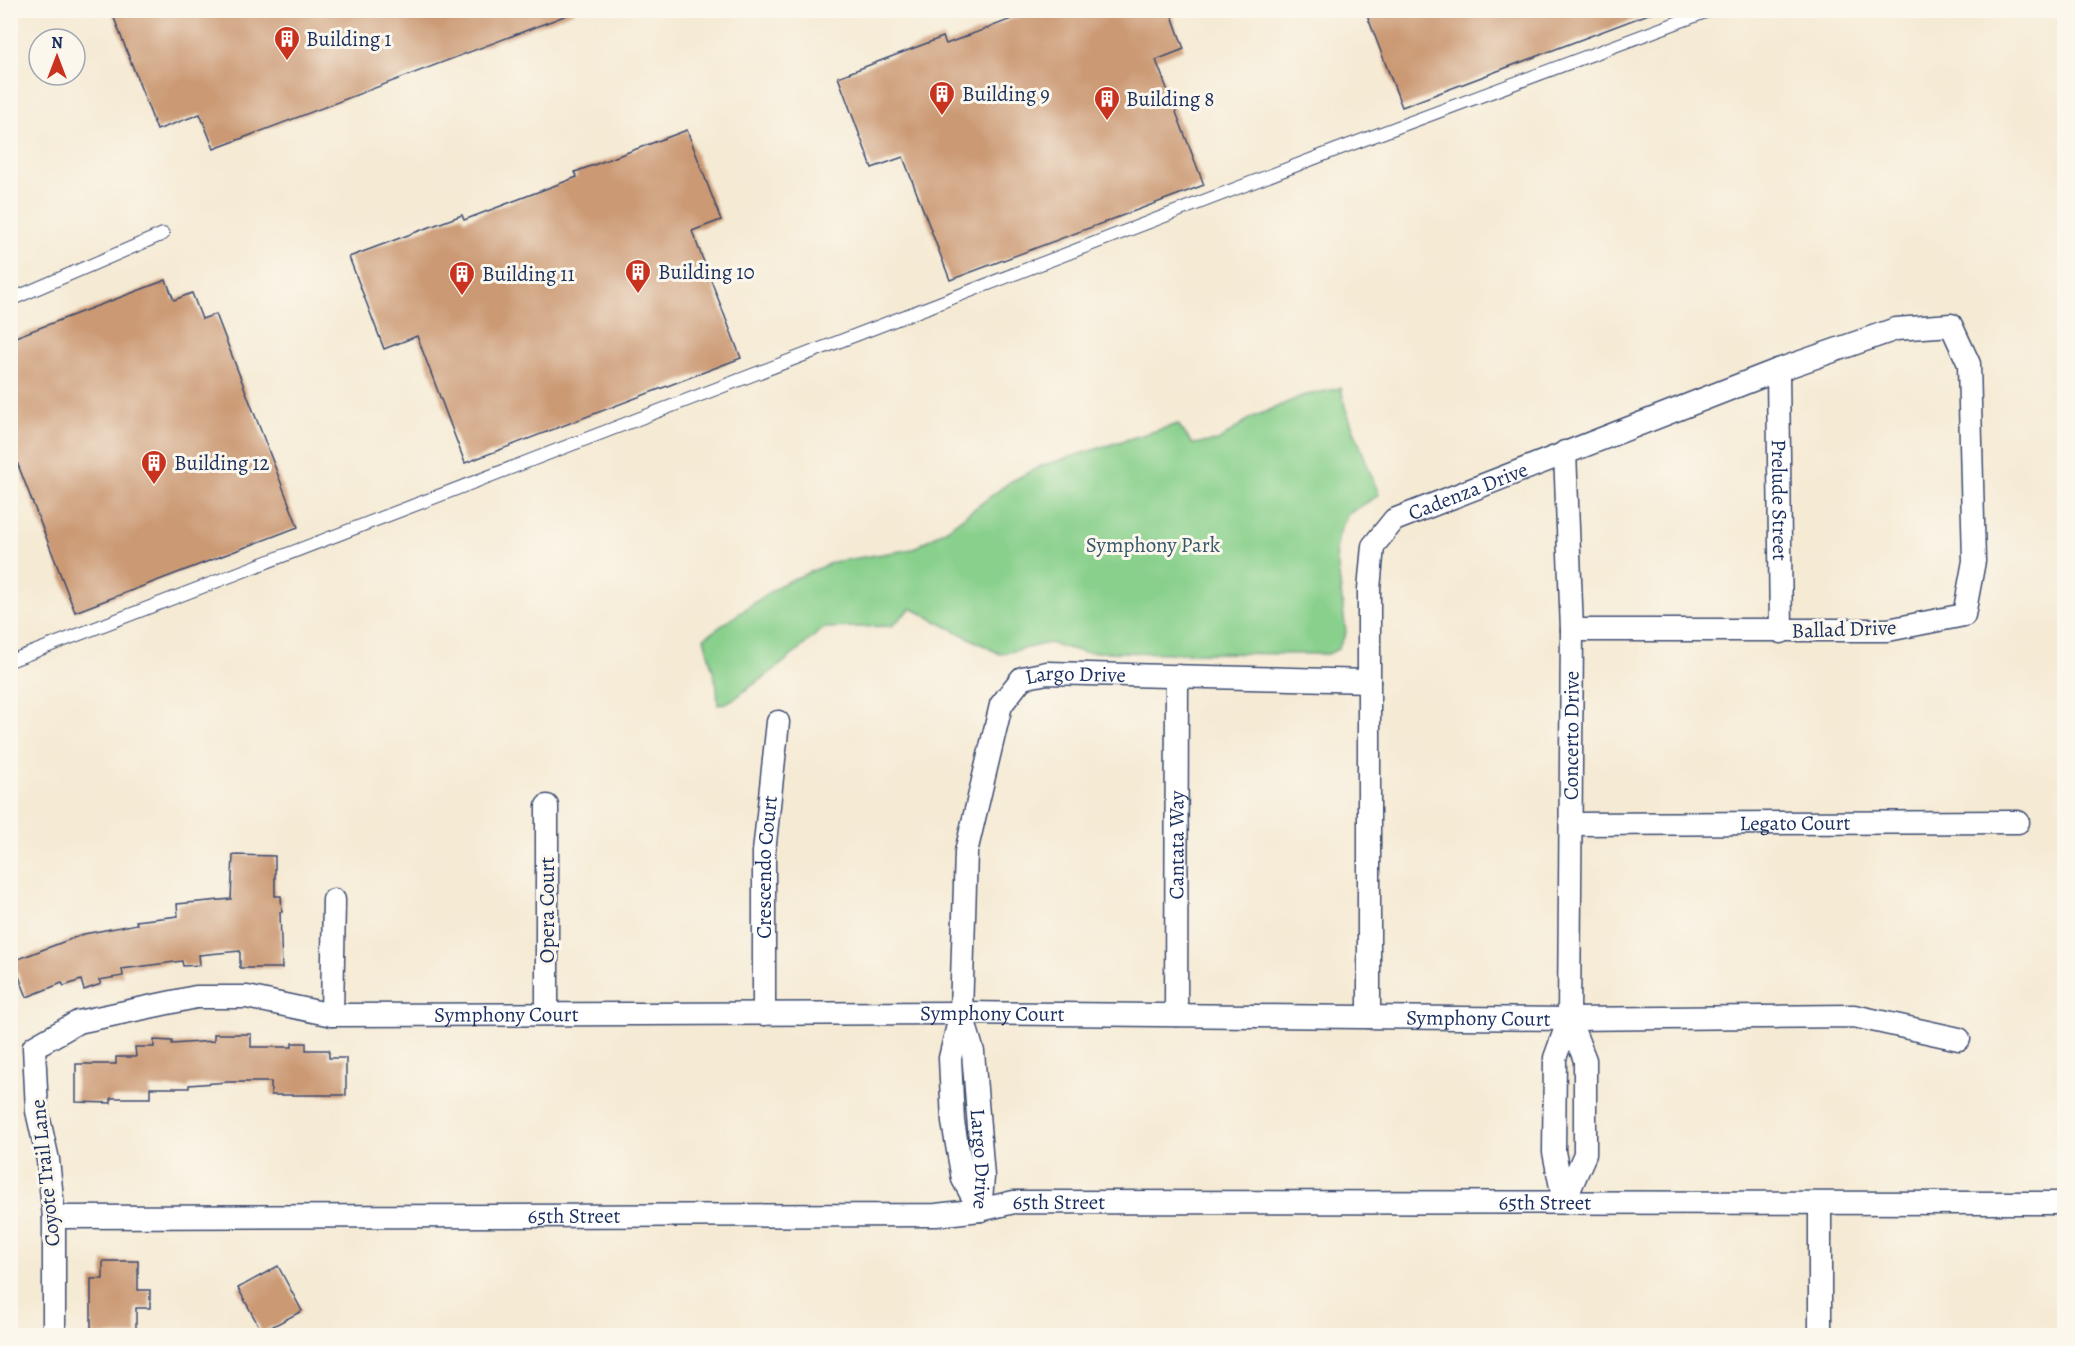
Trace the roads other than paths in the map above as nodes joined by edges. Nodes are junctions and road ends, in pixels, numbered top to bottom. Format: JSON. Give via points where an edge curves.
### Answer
{"nodes":[{"id":1,"x":1711,"y":10,"type":"edge"},
{"id":2,"x":163,"y":234,"type":"dead end"},
{"id":3,"x":10,"y":300,"type":"edge"},
{"id":4,"x":1951,"y":325,"type":"joint"},
{"id":5,"x":1778,"y":370,"type":"junction"},
{"id":6,"x":1565,"y":452,"type":"junction"},
{"id":7,"x":1572,"y":630,"type":"junction"},
{"id":8,"x":1781,"y":632,"type":"junction"},
{"id":9,"x":10,"y":661,"type":"edge"},
{"id":10,"x":1177,"y":676,"type":"junction"},
{"id":11,"x":1369,"y":681,"type":"junction"},
{"id":12,"x":778,"y":722,"type":"dead end"},
{"id":13,"x":547,"y":806,"type":"dead end"},
{"id":14,"x":2018,"y":822,"type":"dead end"},
{"id":15,"x":1570,"y":824,"type":"junction"},
{"id":16,"x":334,"y":900,"type":"dead end"},
{"id":17,"x":961,"y":1013,"type":"junction"},
{"id":18,"x":547,"y":1014,"type":"junction"},
{"id":19,"x":764,"y":1014,"type":"junction"},
{"id":20,"x":332,"y":1015,"type":"junction"},
{"id":21,"x":1176,"y":1015,"type":"junction"},
{"id":22,"x":1369,"y":1017,"type":"junction"},
{"id":23,"x":1569,"y":1019,"type":"junction"},
{"id":24,"x":1959,"y":1039,"type":"dead end"},
{"id":25,"x":34,"y":1047,"type":"joint"},
{"id":26,"x":1564,"y":1202,"type":"junction"},
{"id":27,"x":2064,"y":1203,"type":"edge"},
{"id":28,"x":1820,"y":1204,"type":"junction"},
{"id":29,"x":980,"y":1210,"type":"junction"},
{"id":30,"x":54,"y":1217,"type":"junction"},
{"id":31,"x":54,"y":1335,"type":"edge"},
{"id":32,"x":1820,"y":1335,"type":"edge"}],
"edges":[{"from":1,"to":9,"type":"lane","via":[[1336,150]]},
{"from":2,"to":3,"type":"lane"},
{"from":4,"to":5,"type":"street","name":"Cadenza Drive","via":[[1896,329]]},
{"from":4,"to":8,"type":"street","name":"Ballad Drive","via":[[1969,364],[1974,561],[1964,615],[1888,630]]},
{"from":5,"to":6,"type":"street","name":"Cadenza Drive"},
{"from":5,"to":8,"type":"street","name":"Prelude Street"},
{"from":6,"to":7,"type":"street","name":"Concerto Drive"},
{"from":6,"to":11,"type":"street","name":"Cadenza Drive","via":[[1394,520],[1373,546]]},
{"from":7,"to":8,"type":"street","name":"Ballad Drive"},
{"from":7,"to":15,"type":"street","name":"Concerto Drive"},
{"from":10,"to":11,"type":"street","name":"Largo Drive"},
{"from":10,"to":17,"type":"street","name":"Largo Drive","via":[[1047,673],[1022,678],[1001,705],[966,852]]},
{"from":10,"to":21,"type":"street","name":"Cantata Way"},
{"from":11,"to":22,"type":"street","name":"Cadenza Drive"},
{"from":12,"to":19,"type":"street","name":"Crescendo Court","via":[[764,852]]},
{"from":13,"to":18,"type":"street","name":"Opera Court"},
{"from":14,"to":15,"type":"street","name":"Legato Court"},
{"from":15,"to":23,"type":"street","name":"Concerto Drive"},
{"from":16,"to":20,"type":"street"},
{"from":17,"to":19,"type":"street","name":"Symphony Court"},
{"from":17,"to":21,"type":"street","name":"Symphony Court"},
{"from":17,"to":29,"type":"street","name":"Largo Drive","via":[[973,1052],[982,1177]]},
{"from":18,"to":19,"type":"street","name":"Symphony Court"},
{"from":18,"to":20,"type":"street","name":"Symphony Court"},
{"from":20,"to":25,"type":"street","name":"Symphony Court","via":[[247,998],[196,998],[78,1022]]},
{"from":21,"to":22,"type":"street","name":"Symphony Court"},
{"from":22,"to":23,"type":"street","name":"Symphony Court"},
{"from":23,"to":24,"type":"street","name":"Symphony Court","via":[[1854,1016]]},
{"from":23,"to":26,"type":"street","name":"Concerto Drive","via":[[1555,1058],[1554,1152]]},
{"from":23,"to":26,"type":"street","name":"Concerto Drive","via":[[1585,1060],[1585,1154]]},
{"from":25,"to":30,"type":"street","name":"Coyote Trail Lane","via":[[37,1111],[48,1160]]},
{"from":26,"to":28,"type":"street","name":"65th Street"},
{"from":26,"to":29,"type":"street","name":"65th Street","via":[[1014,1202]]},
{"from":27,"to":28,"type":"street","name":"65th Street"},
{"from":28,"to":32,"type":"street"},
{"from":29,"to":30,"type":"street","name":"65th Street","via":[[936,1215]]},
{"from":30,"to":31,"type":"street","name":"Coyote Trail Lane"}]}
